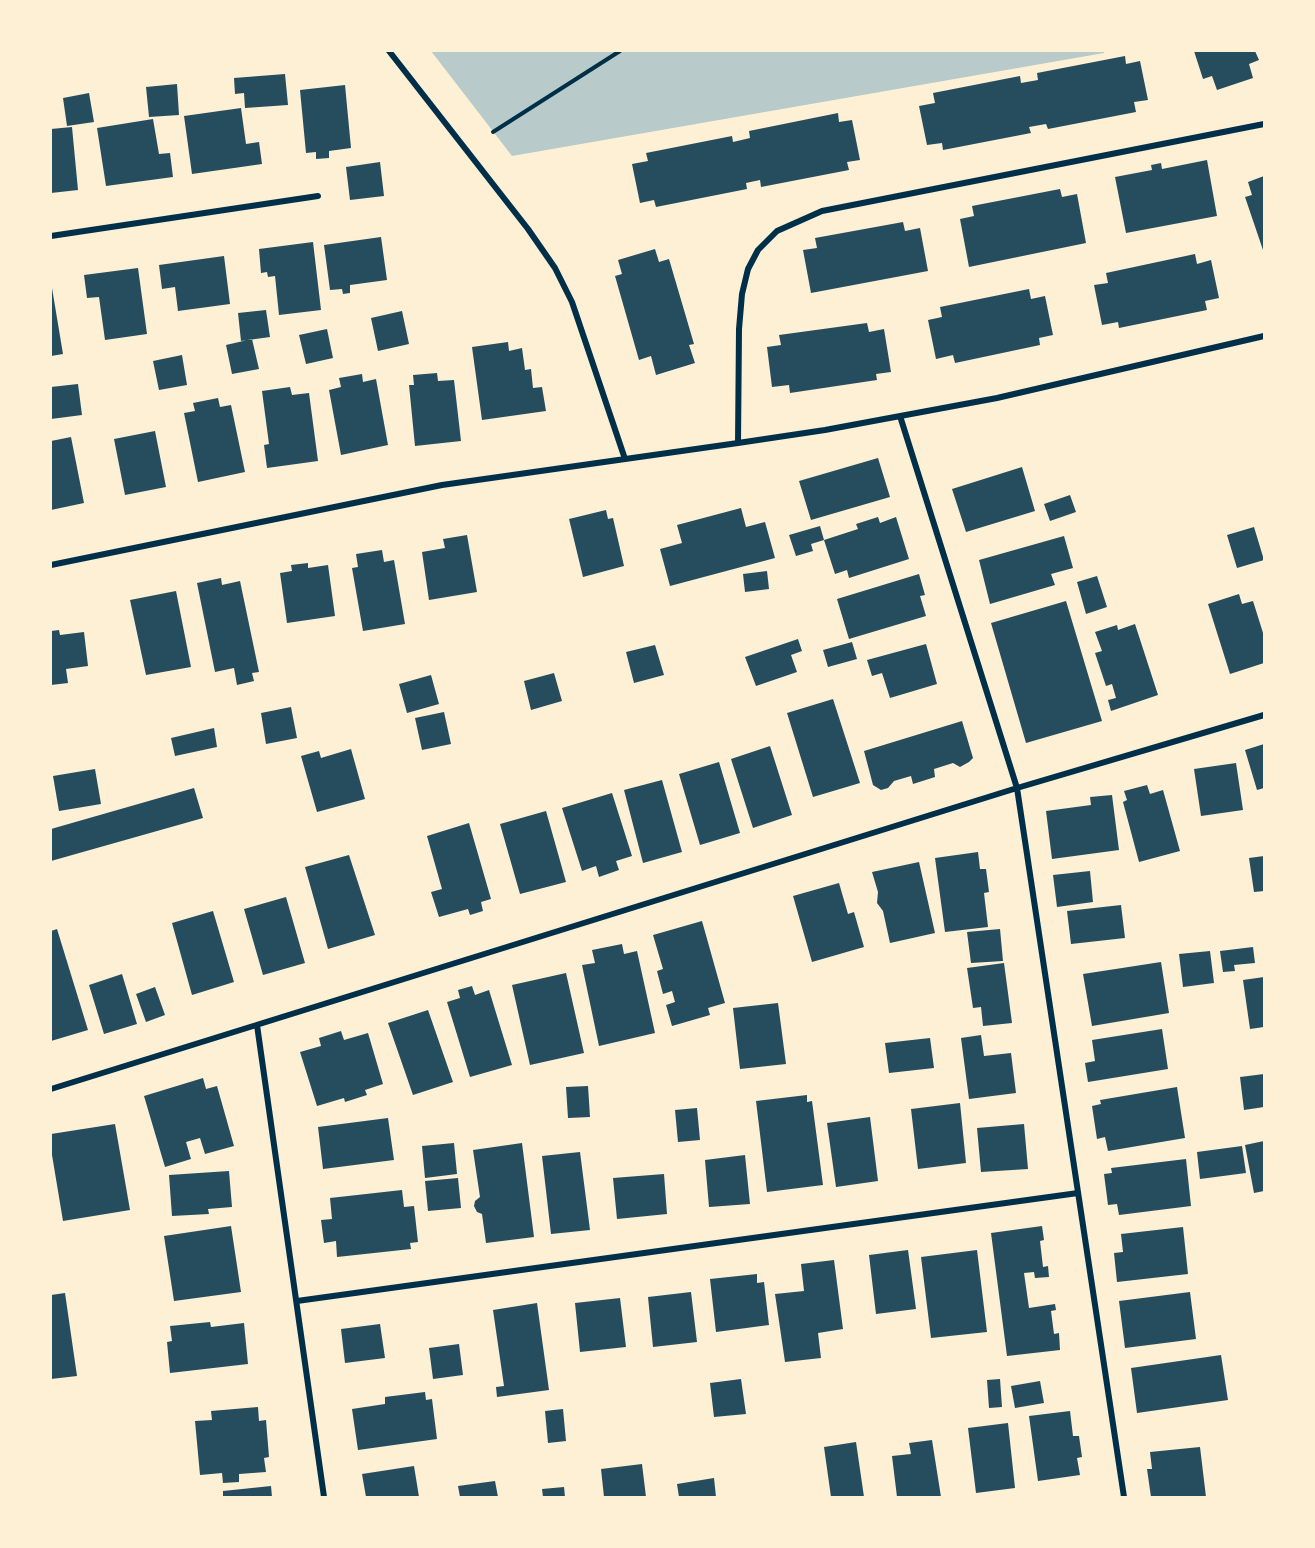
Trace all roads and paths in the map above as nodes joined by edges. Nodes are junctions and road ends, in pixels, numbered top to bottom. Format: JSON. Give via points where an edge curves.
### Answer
{"nodes":[{"id":1,"x":389,"y":51,"type":"edge"},
{"id":2,"x":620,"y":51,"type":"edge"},
{"id":3,"x":1264,"y":124,"type":"edge"},
{"id":4,"x":493,"y":132,"type":"dead end"},
{"id":5,"x":318,"y":196,"type":"dead end"},
{"id":6,"x":51,"y":236,"type":"edge"},
{"id":7,"x":1264,"y":336,"type":"edge"},
{"id":8,"x":900,"y":416,"type":"junction"},
{"id":9,"x":738,"y":443,"type":"junction"},
{"id":10,"x":625,"y":459,"type":"junction"},
{"id":11,"x":51,"y":565,"type":"edge"},
{"id":12,"x":1264,"y":715,"type":"edge"},
{"id":13,"x":1017,"y":788,"type":"junction"},
{"id":14,"x":257,"y":1025,"type":"junction"},
{"id":15,"x":51,"y":1089,"type":"edge"},
{"id":16,"x":1078,"y":1193,"type":"junction"},
{"id":17,"x":297,"y":1301,"type":"junction"},
{"id":18,"x":324,"y":1497,"type":"edge"},
{"id":19,"x":1124,"y":1497,"type":"edge"}],
"edges":[{"from":1,"to":10,"type":"street","via":[[555,268],[572,302]]},
{"from":2,"to":4,"type":"path"},
{"from":3,"to":9,"type":"street","via":[[822,211],[777,231],[758,250],[742,294]]},
{"from":5,"to":6,"type":"street"},
{"from":7,"to":8,"type":"street","via":[[996,398]]},
{"from":8,"to":9,"type":"street"},
{"from":8,"to":13,"type":"street"},
{"from":9,"to":10,"type":"street"},
{"from":10,"to":11,"type":"street","via":[[433,487]]},
{"from":12,"to":13,"type":"street"},
{"from":13,"to":14,"type":"street"},
{"from":13,"to":16,"type":"street"},
{"from":14,"to":15,"type":"street"},
{"from":14,"to":17,"type":"street"},
{"from":16,"to":17,"type":"street"},
{"from":16,"to":19,"type":"street"},
{"from":17,"to":18,"type":"street"}]}
